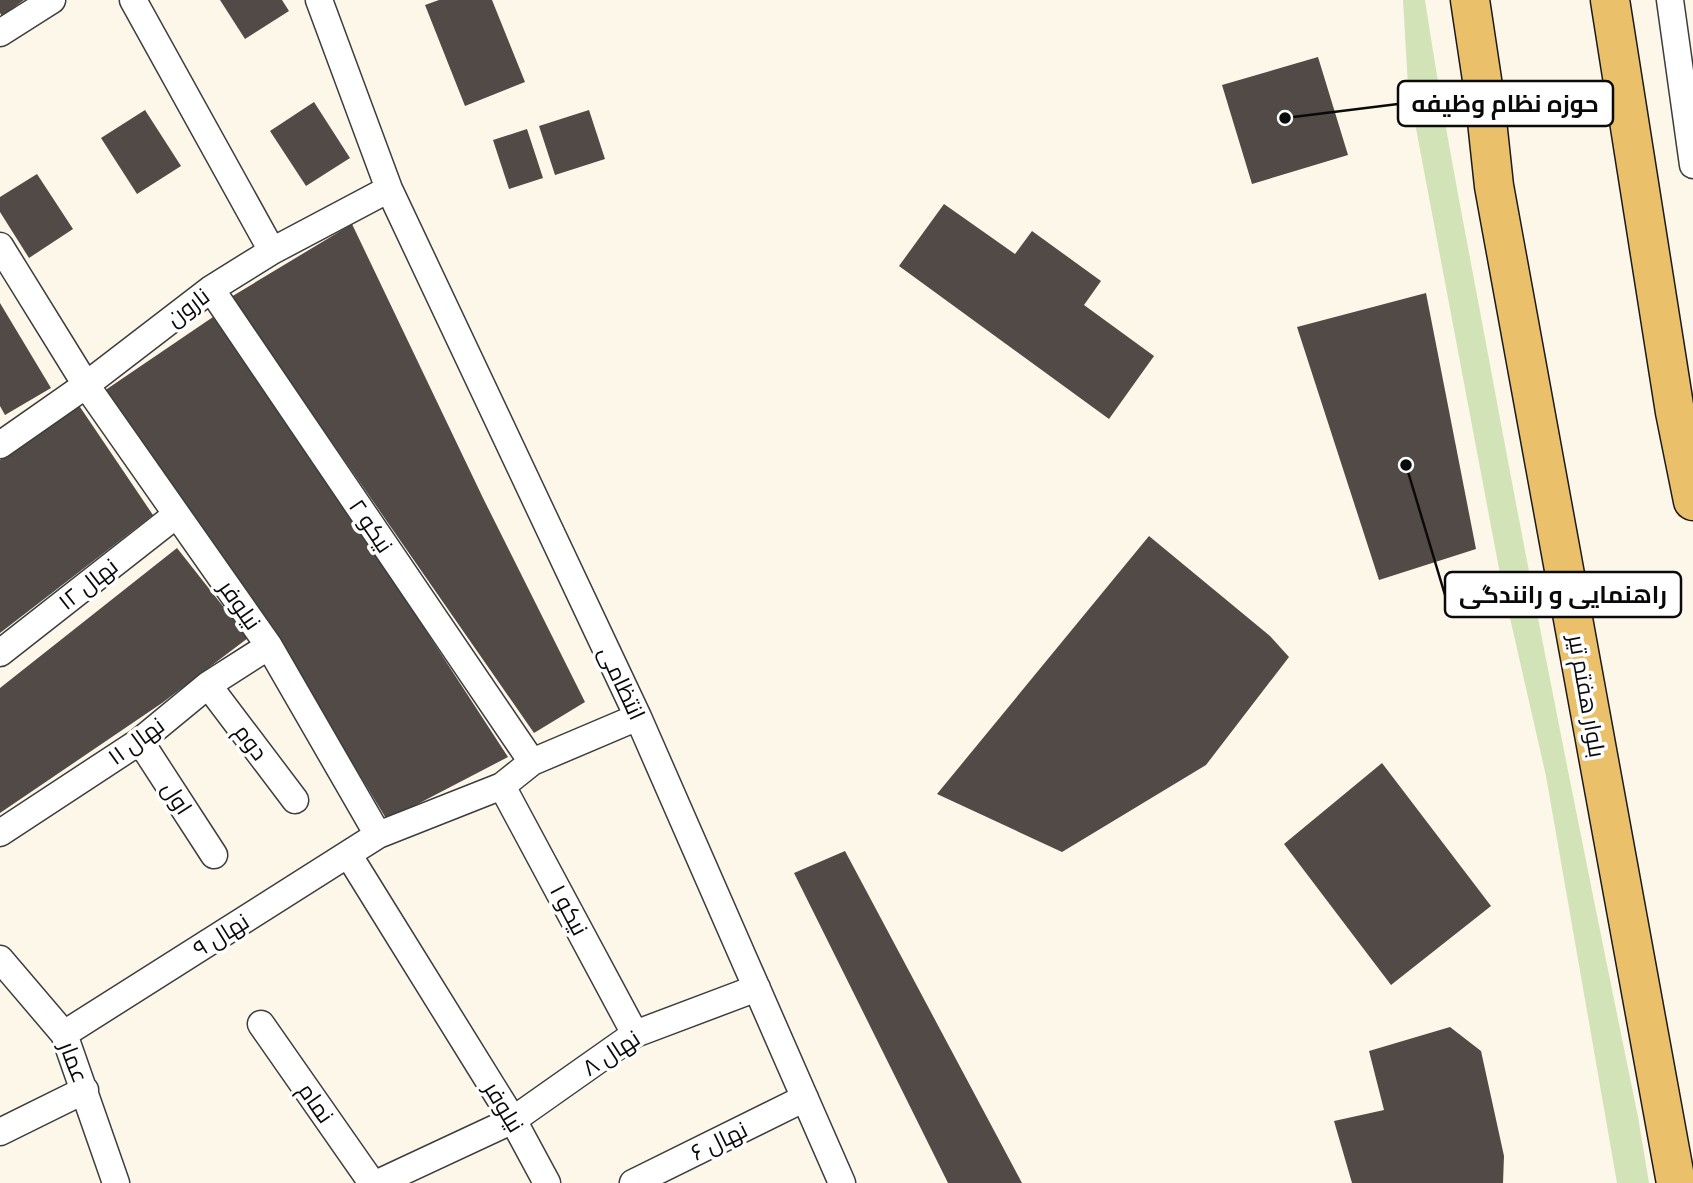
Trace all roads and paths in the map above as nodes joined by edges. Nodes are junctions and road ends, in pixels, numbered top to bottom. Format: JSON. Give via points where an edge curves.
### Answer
{"nodes":[{"id":1,"x":52,"y":0,"type":"edge"},
{"id":2,"x":132,"y":0,"type":"edge"},
{"id":3,"x":319,"y":0,"type":"edge"},
{"id":4,"x":1469,"y":0,"type":"edge"},
{"id":5,"x":1610,"y":0,"type":"edge"},
{"id":6,"x":1670,"y":0,"type":"edge"},
{"id":7,"x":0,"y":33,"type":"edge"},
{"id":8,"x":1693,"y":165,"type":"edge"},
{"id":9,"x":388,"y":189,"type":"junction"},
{"id":10,"x":0,"y":246,"type":"edge"},
{"id":11,"x":272,"y":251,"type":"junction"},
{"id":12,"x":211,"y":289,"type":"junction"},
{"id":13,"x":86,"y":385,"type":"junction"},
{"id":14,"x":0,"y":445,"type":"edge"},
{"id":15,"x":1693,"y":501,"type":"edge"},
{"id":16,"x":176,"y":515,"type":"junction"},
{"id":17,"x":269,"y":646,"type":"junction"},
{"id":18,"x":0,"y":653,"type":"edge"},
{"id":19,"x":208,"y":685,"type":"junction"},
{"id":20,"x":638,"y":717,"type":"junction"},
{"id":21,"x":140,"y":741,"type":"junction"},
{"id":22,"x":532,"y":762,"type":"junction"},
{"id":23,"x":502,"y":786,"type":"junction"},
{"id":24,"x":295,"y":800,"type":"dead end"},
{"id":25,"x":0,"y":833,"type":"edge"},
{"id":26,"x":378,"y":835,"type":"junction"},
{"id":27,"x":348,"y":854,"type":"junction"},
{"id":28,"x":214,"y":855,"type":"dead end"},
{"id":29,"x":0,"y":959,"type":"edge"},
{"id":30,"x":757,"y":988,"type":"junction"},
{"id":31,"x":261,"y":1024,"type":"dead end"},
{"id":32,"x":64,"y":1034,"type":"junction"},
{"id":33,"x":635,"y":1034,"type":"junction"},
{"id":34,"x":85,"y":1090,"type":"junction"},
{"id":35,"x":805,"y":1098,"type":"junction"},
{"id":36,"x":513,"y":1120,"type":"junction"},
{"id":37,"x":0,"y":1132,"type":"edge"},
{"id":38,"x":116,"y":1183,"type":"edge"},
{"id":39,"x":372,"y":1183,"type":"edge"},
{"id":40,"x":378,"y":1183,"type":"edge"},
{"id":41,"x":547,"y":1183,"type":"edge"},
{"id":42,"x":633,"y":1183,"type":"edge"},
{"id":43,"x":842,"y":1183,"type":"edge"},
{"id":44,"x":1676,"y":1183,"type":"edge"}],
"edges":[{"from":1,"to":7,"type":"street"},
{"from":2,"to":11,"type":"street"},
{"from":3,"to":9,"type":"street","name":"انتظامی"},
{"from":4,"to":44,"type":"main road","name":"بلوار هفتم تیر","via":[[1494,186]]},
{"from":5,"to":15,"type":"main road","via":[[1672,398]]},
{"from":6,"to":8,"type":"street"},
{"from":9,"to":11,"type":"street","name":"نارون"},
{"from":9,"to":20,"type":"street","name":"انتظامی"},
{"from":10,"to":13,"type":"street","name":"نیلوفر"},
{"from":11,"to":12,"type":"street","name":"نارون"},
{"from":12,"to":13,"type":"street","name":"نارون"},
{"from":12,"to":22,"type":"street","name":"نیکو ۲"},
{"from":13,"to":14,"type":"street","name":"نارون"},
{"from":13,"to":16,"type":"street","name":"نیلوفر"},
{"from":16,"to":17,"type":"street","name":"نیلوفر"},
{"from":16,"to":18,"type":"street","name":"نهال ۱۲"},
{"from":17,"to":19,"type":"street","name":"نهال ۱۱"},
{"from":17,"to":26,"type":"street","name":"نیلوفر"},
{"from":19,"to":21,"type":"street","name":"نهال ۱۱"},
{"from":19,"to":24,"type":"street","name":"دوم"},
{"from":20,"to":22,"type":"street","name":"نهال ۹"},
{"from":20,"to":30,"type":"street","name":"انتظامی"},
{"from":21,"to":25,"type":"street","name":"نهال ۱۱"},
{"from":21,"to":28,"type":"street","name":"اول"},
{"from":22,"to":23,"type":"street","name":"نهال ۹"},
{"from":23,"to":26,"type":"street","name":"نهال ۹"},
{"from":23,"to":33,"type":"street","name":"نیکو ۱"},
{"from":26,"to":27,"type":"street","name":"نهال ۹"},
{"from":27,"to":32,"type":"street","name":"نهال ۹"},
{"from":27,"to":36,"type":"street","name":"نیلوفر"},
{"from":29,"to":32,"type":"street","name":"عمار"},
{"from":30,"to":33,"type":"street","name":"نهال ۸"},
{"from":30,"to":35,"type":"street","name":"انتظامی"},
{"from":31,"to":39,"type":"street","name":"نمام"},
{"from":32,"to":34,"type":"street","name":"عمار"},
{"from":33,"to":36,"type":"street","name":"نهال ۸"},
{"from":34,"to":37,"type":"street"},
{"from":34,"to":38,"type":"street","name":"عمار"},
{"from":35,"to":42,"type":"street","name":"نهال ۶"},
{"from":35,"to":43,"type":"street","name":"انتظامی"},
{"from":36,"to":40,"type":"street","name":"نهال ۸"},
{"from":36,"to":41,"type":"street","name":"نیلوفر"}]}
